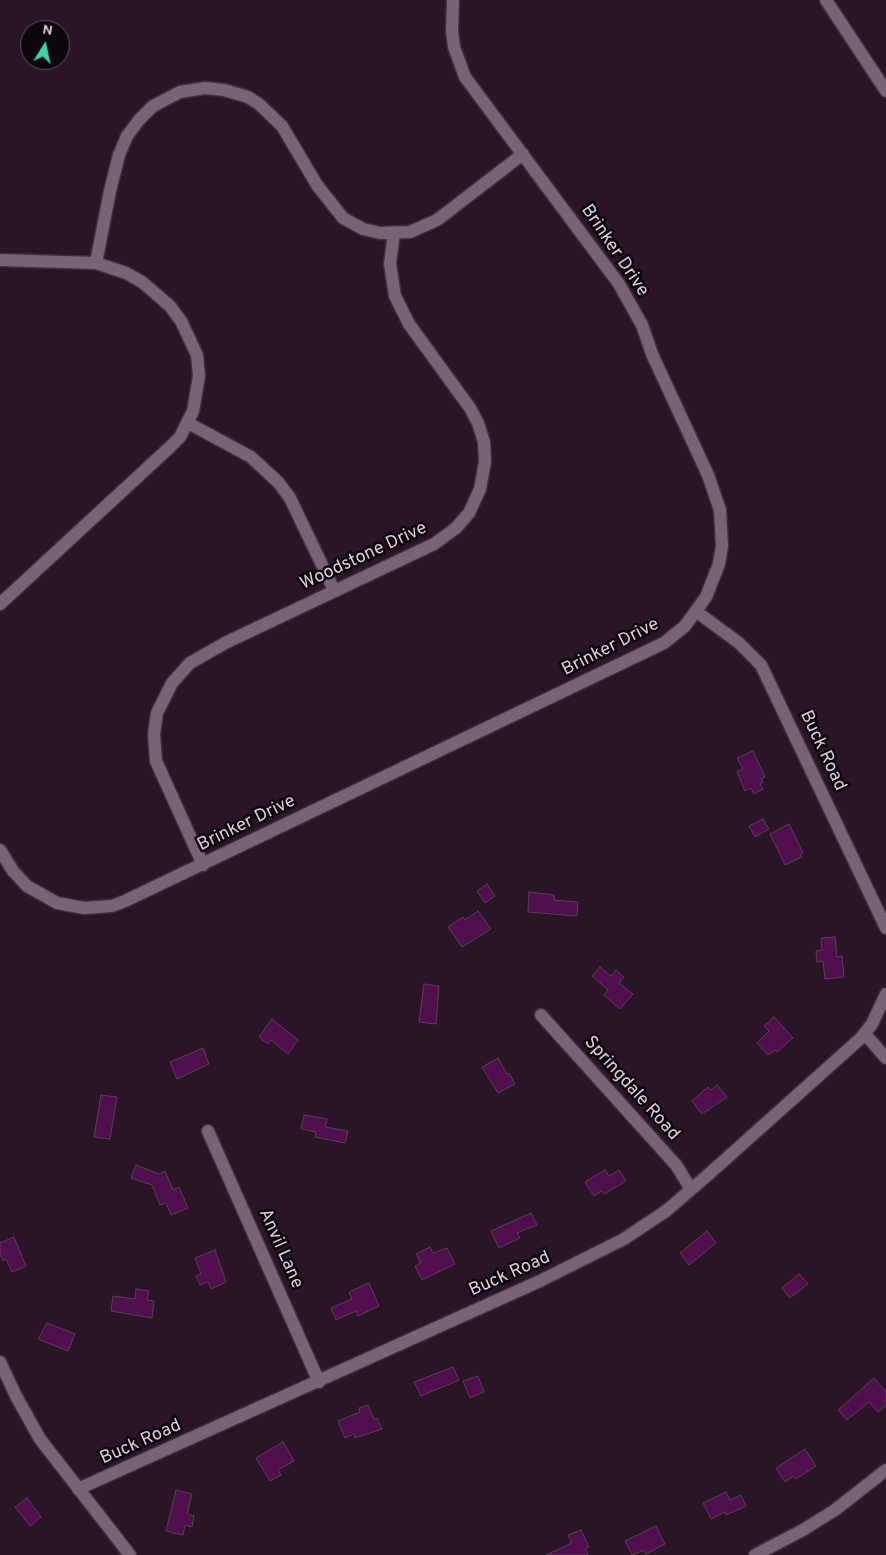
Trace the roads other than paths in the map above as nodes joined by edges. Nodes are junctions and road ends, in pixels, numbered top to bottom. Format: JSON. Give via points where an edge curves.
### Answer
{"nodes":[{"id":1,"x":453,"y":0,"type":"edge"},
{"id":2,"x":826,"y":0,"type":"edge"},
{"id":3,"x":886,"y":91,"type":"edge"},
{"id":4,"x":523,"y":154,"type":"junction"},
{"id":5,"x":394,"y":233,"type":"junction"},
{"id":6,"x":0,"y":260,"type":"edge"},
{"id":7,"x":96,"y":263,"type":"junction"},
{"id":8,"x":188,"y":424,"type":"junction"},
{"id":9,"x":334,"y":590,"type":"junction"},
{"id":10,"x":0,"y":604,"type":"edge"},
{"id":11,"x":697,"y":612,"type":"junction"},
{"id":12,"x":0,"y":850,"type":"edge"},
{"id":13,"x":203,"y":865,"type":"junction"},
{"id":14,"x":886,"y":928,"type":"edge"},
{"id":15,"x":886,"y":994,"type":"edge"},
{"id":16,"x":540,"y":1015,"type":"dead end"},
{"id":17,"x":864,"y":1034,"type":"junction"},
{"id":18,"x":886,"y":1058,"type":"edge"},
{"id":19,"x":208,"y":1131,"type":"dead end"},
{"id":20,"x":691,"y":1189,"type":"junction"},
{"id":21,"x":0,"y":1362,"type":"edge"},
{"id":22,"x":319,"y":1382,"type":"junction"},
{"id":23,"x":886,"y":1470,"type":"edge"},
{"id":24,"x":78,"y":1489,"type":"junction"},
{"id":25,"x":130,"y":1555,"type":"edge"},
{"id":26,"x":754,"y":1555,"type":"edge"}],
"edges":[{"from":1,"to":4,"type":"street","name":"Brinker Drive","via":[[454,47],[465,77]]},
{"from":2,"to":3,"type":"street"},
{"from":4,"to":5,"type":"street","via":[[437,220],[410,232]]},
{"from":4,"to":11,"type":"street","name":"Brinker Drive","via":[[604,260],[633,308],[716,492],[722,528],[721,555],[714,581]]},
{"from":5,"to":7,"type":"street","via":[[363,229],[343,218],[317,185],[282,126],[259,104],[224,90],[192,89],[153,106],[127,136],[112,182]]},
{"from":5,"to":9,"type":"street","name":"Woodstone Drive","via":[[390,264],[395,296],[408,324],[478,423],[484,442],[484,476],[469,513],[446,537]]},
{"from":6,"to":7,"type":"street"},
{"from":7,"to":8,"type":"street","via":[[142,282],[170,306],[181,321],[197,354],[199,376]]},
{"from":8,"to":9,"type":"street","via":[[251,457],[279,483],[290,498]]},
{"from":8,"to":10,"type":"street","via":[[170,447]]},
{"from":9,"to":13,"type":"street","name":"Woodstone Drive","via":[[198,658],[180,673],[162,701],[154,734],[156,761]]},
{"from":11,"to":13,"type":"street","name":"Brinker Drive","via":[[664,643]]},
{"from":11,"to":14,"type":"street","name":"Buck Road","via":[[761,664]]},
{"from":12,"to":13,"type":"street","name":"Brinker Drive","via":[[13,871],[28,886],[57,902],[84,908],[125,902]]},
{"from":15,"to":17,"type":"street","name":"Buck Road"},
{"from":16,"to":20,"type":"street","name":"Springdale Road","via":[[676,1165]]},
{"from":17,"to":18,"type":"street"},
{"from":17,"to":20,"type":"street","name":"Buck Road"},
{"from":19,"to":22,"type":"street","name":"Anvil Lane"},
{"from":20,"to":22,"type":"street","name":"Buck Road","via":[[666,1211],[624,1239],[576,1264]]},
{"from":21,"to":24,"type":"street","via":[[40,1439]]},
{"from":22,"to":24,"type":"street","name":"Buck Road"},
{"from":23,"to":26,"type":"street","via":[[835,1510]]},
{"from":24,"to":25,"type":"street"}]}
